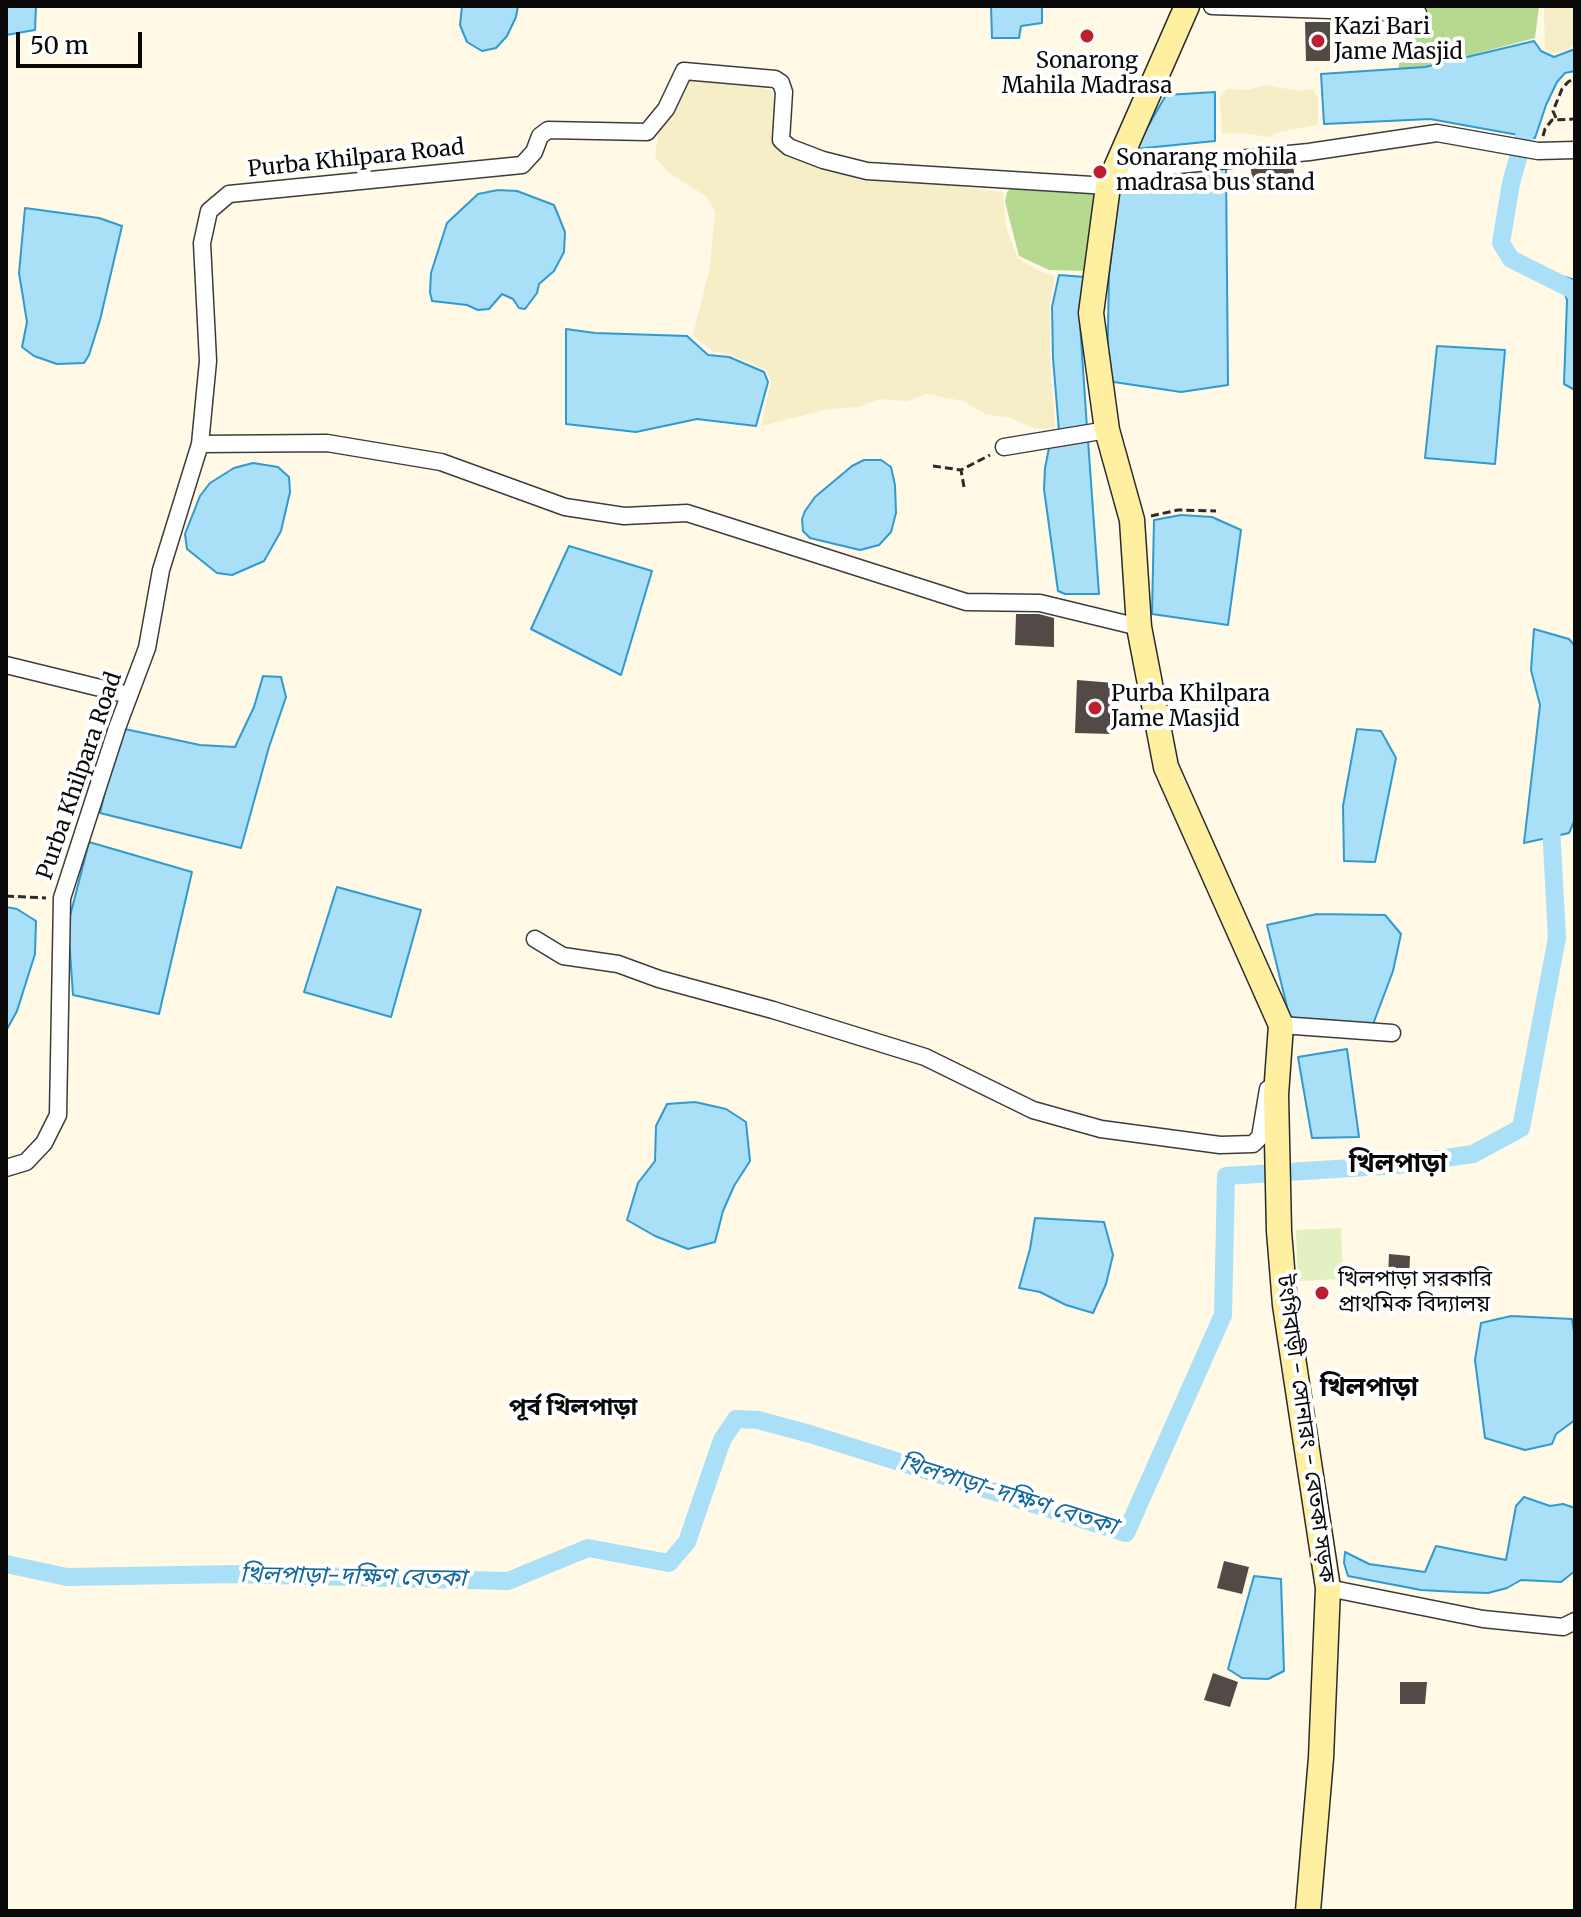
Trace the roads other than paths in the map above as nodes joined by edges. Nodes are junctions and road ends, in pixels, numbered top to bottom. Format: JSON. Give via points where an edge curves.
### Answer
{"nodes":[{"id":1,"x":1211,"y":6,"type":"edge"},
{"id":2,"x":1186,"y":8,"type":"edge"},
{"id":3,"x":1418,"y":13,"type":"dead end"},
{"id":4,"x":1575,"y":150,"type":"edge"},
{"id":5,"x":1112,"y":179,"type":"junction"},
{"id":6,"x":1107,"y":430,"type":"junction"},
{"id":7,"x":200,"y":444,"type":"junction"},
{"id":8,"x":1004,"y":447,"type":"road end"},
{"id":9,"x":1139,"y":627,"type":"junction"},
{"id":10,"x":6,"y":665,"type":"edge"},
{"id":11,"x":129,"y":695,"type":"junction"},
{"id":12,"x":535,"y":939,"type":"dead end"},
{"id":13,"x":1281,"y":1025,"type":"junction"},
{"id":14,"x":1392,"y":1033,"type":"dead end"},
{"id":15,"x":1277,"y":1083,"type":"junction"},
{"id":16,"x":6,"y":1168,"type":"edge"},
{"id":17,"x":1328,"y":1588,"type":"junction"},
{"id":18,"x":1575,"y":1621,"type":"edge"},
{"id":19,"x":1308,"y":1911,"type":"edge"}],
"edges":[{"from":1,"to":2,"type":"street"},
{"from":1,"to":3,"type":"street"},
{"from":2,"to":5,"type":"street"},
{"from":4,"to":5,"type":"street","via":[[1538,151],[1437,133]]},
{"from":5,"to":6,"type":"street","via":[[1091,313]]},
{"from":5,"to":7,"type":"street","name":"Purba Khilpara Road","via":[[867,171],[823,160],[781,140],[784,92],[775,79],[684,71],[666,109],[647,132],[548,130],[522,165],[229,194],[209,211],[202,243],[208,361]]},
{"from":6,"to":8,"type":"street"},
{"from":6,"to":9,"type":"street","via":[[1132,520]]},
{"from":7,"to":9,"type":"street","via":[[327,443],[441,462],[565,507],[624,516],[687,513],[966,602],[1040,603]]},
{"from":7,"to":11,"type":"street","name":"Purba Khilpara Road","via":[[161,570],[147,648]]},
{"from":9,"to":13,"type":"street","via":[[1166,767]]},
{"from":10,"to":11,"type":"street"},
{"from":11,"to":16,"type":"street","name":"Purba Khilpara Road","via":[[62,898],[58,1115],[44,1143],[26,1162]]},
{"from":12,"to":15,"type":"street","via":[[563,956],[618,964],[925,1057],[1033,1110],[1101,1129],[1220,1145],[1253,1144],[1260,1137],[1269,1086]]},
{"from":13,"to":14,"type":"street"},
{"from":13,"to":15,"type":"street"},
{"from":15,"to":17,"type":"street","name":"টংগিবাড়ী - সোনারং - বেতকা সড়ক","via":[[1285,1305]]},
{"from":17,"to":18,"type":"street","via":[[1483,1619],[1563,1627]]},
{"from":17,"to":19,"type":"street","name":"টংগিবাড়ী - সোনারং - বেতকা সড়ক"}]}
